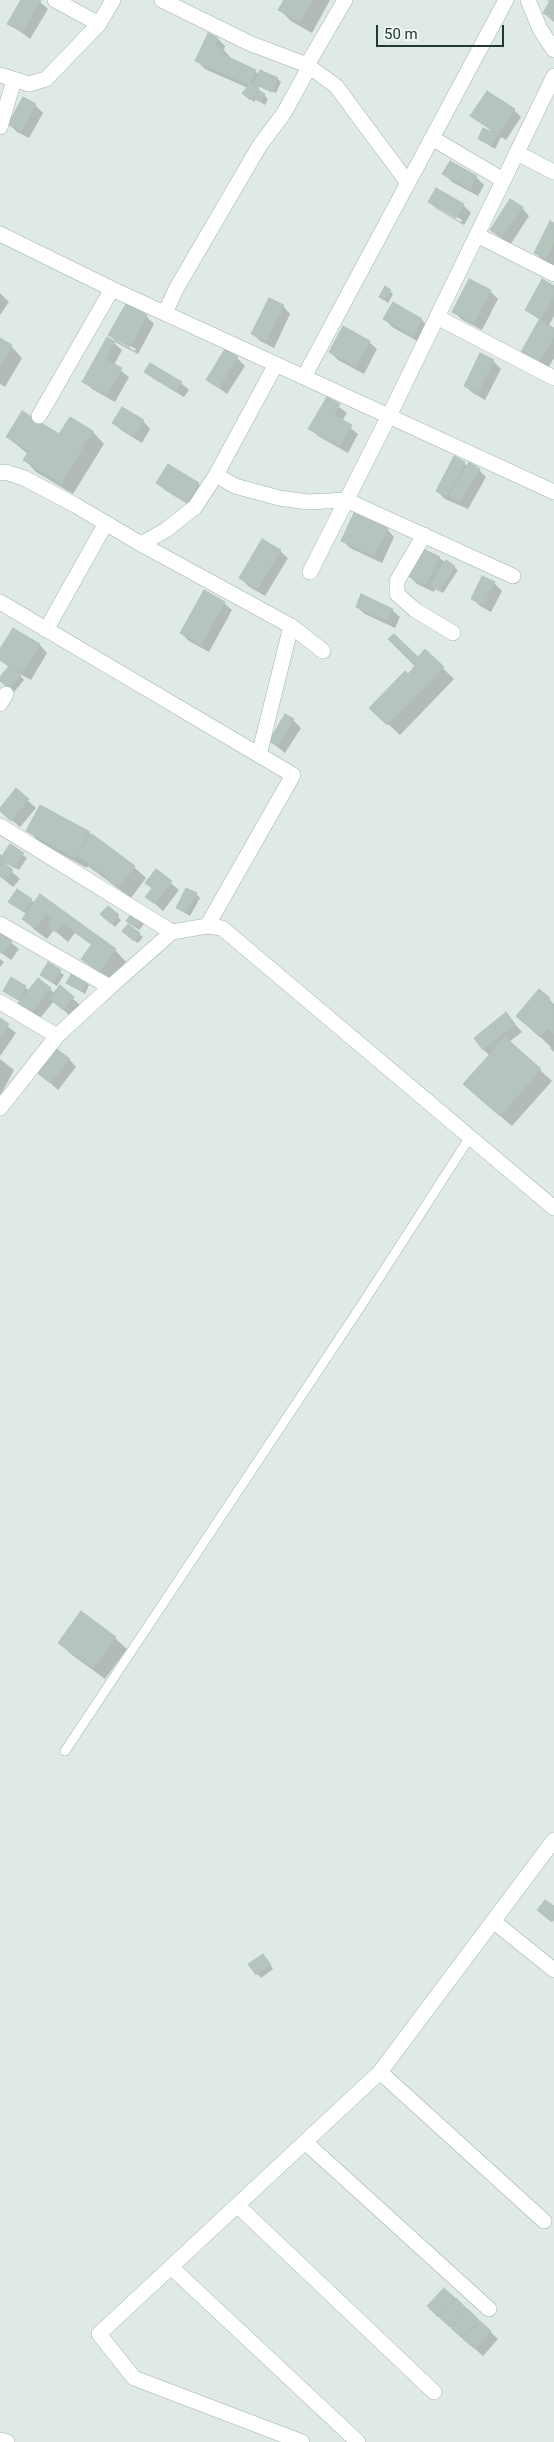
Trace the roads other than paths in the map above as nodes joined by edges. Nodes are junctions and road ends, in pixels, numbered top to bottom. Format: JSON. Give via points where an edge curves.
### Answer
{"nodes":[{"id":1,"x":55,"y":0,"type":"edge"},
{"id":2,"x":113,"y":0,"type":"edge"},
{"id":3,"x":162,"y":0,"type":"edge"},
{"id":4,"x":345,"y":0,"type":"edge"},
{"id":5,"x":506,"y":0,"type":"edge"},
{"id":6,"x":528,"y":0,"type":"edge"},
{"id":7,"x":99,"y":24,"type":"junction"},
{"id":8,"x":554,"y":50,"type":"edge"},
{"id":9,"x":307,"y":65,"type":"junction"},
{"id":10,"x":554,"y":76,"type":"edge"},
{"id":11,"x":7,"y":77,"type":"edge"},
{"id":12,"x":0,"y":127,"type":"edge"},
{"id":13,"x":432,"y":138,"type":"junction"},
{"id":14,"x":516,"y":153,"type":"junction"},
{"id":15,"x":554,"y":172,"type":"edge"},
{"id":16,"x":503,"y":180,"type":"junction"},
{"id":17,"x":408,"y":184,"type":"junction"},
{"id":18,"x":0,"y":234,"type":"edge"},
{"id":19,"x":477,"y":235,"type":"junction"},
{"id":20,"x":554,"y":274,"type":"edge"},
{"id":21,"x":112,"y":289,"type":"junction"},
{"id":22,"x":165,"y":313,"type":"junction"},
{"id":23,"x":437,"y":316,"type":"junction"},
{"id":24,"x":276,"y":364,"type":"junction"},
{"id":25,"x":304,"y":377,"type":"junction"},
{"id":26,"x":554,"y":378,"type":"edge"},
{"id":27,"x":39,"y":416,"type":"dead end"},
{"id":28,"x":389,"y":416,"type":"junction"},
{"id":29,"x":0,"y":473,"type":"edge"},
{"id":30,"x":216,"y":474,"type":"junction"},
{"id":31,"x":554,"y":492,"type":"edge"},
{"id":32,"x":346,"y":500,"type":"junction"},
{"id":33,"x":106,"y":523,"type":"junction"},
{"id":34,"x":424,"y":535,"type":"junction"},
{"id":35,"x":142,"y":544,"type":"junction"},
{"id":36,"x":310,"y":572,"type":"dead end"},
{"id":37,"x":512,"y":576,"type":"dead end"},
{"id":38,"x":0,"y":602,"type":"edge"},
{"id":39,"x":291,"y":626,"type":"junction"},
{"id":40,"x":46,"y":630,"type":"junction"},
{"id":41,"x":452,"y":633,"type":"dead end"},
{"id":42,"x":323,"y":651,"type":"dead end"},
{"id":43,"x":259,"y":755,"type":"junction"},
{"id":44,"x":0,"y":826,"type":"edge"},
{"id":45,"x":0,"y":924,"type":"edge"},
{"id":46,"x":207,"y":926,"type":"junction"},
{"id":47,"x":172,"y":932,"type":"junction"},
{"id":48,"x":110,"y":987,"type":"junction"},
{"id":49,"x":0,"y":1002,"type":"edge"},
{"id":50,"x":57,"y":1036,"type":"junction"},
{"id":51,"x":2,"y":1101,"type":"edge"},
{"id":52,"x":470,"y":1137,"type":"junction"},
{"id":53,"x":554,"y":1208,"type":"edge"},
{"id":54,"x":66,"y":1751,"type":"dead end"},
{"id":55,"x":554,"y":1841,"type":"edge"},
{"id":56,"x":493,"y":1921,"type":"junction"},
{"id":57,"x":554,"y":1970,"type":"edge"},
{"id":58,"x":380,"y":2072,"type":"junction"},
{"id":59,"x":305,"y":2142,"type":"junction"},
{"id":60,"x":237,"y":2205,"type":"junction"},
{"id":61,"x":544,"y":2221,"type":"dead end"},
{"id":62,"x":171,"y":2267,"type":"junction"},
{"id":63,"x":489,"y":2309,"type":"dead end"},
{"id":64,"x":434,"y":2392,"type":"dead end"},
{"id":65,"x":0,"y":2440,"type":"edge"},
{"id":66,"x":7,"y":2442,"type":"edge"},
{"id":67,"x":302,"y":2442,"type":"edge"},
{"id":68,"x":358,"y":2442,"type":"edge"}],
"edges":[{"from":1,"to":7,"type":"street"},
{"from":2,"to":7,"type":"street"},
{"from":3,"to":9,"type":"street","via":[[249,43]]},
{"from":4,"to":9,"type":"street"},
{"from":5,"to":13,"type":"street"},
{"from":6,"to":8,"type":"street"},
{"from":7,"to":11,"type":"street","via":[[46,79],[29,84]]},
{"from":9,"to":17,"type":"street","via":[[336,86]]},
{"from":9,"to":22,"type":"street","via":[[306,73],[284,113],[260,145]]},
{"from":10,"to":14,"type":"street"},
{"from":11,"to":12,"type":"street"},
{"from":13,"to":16,"type":"street"},
{"from":13,"to":17,"type":"street"},
{"from":14,"to":15,"type":"street"},
{"from":14,"to":16,"type":"street"},
{"from":16,"to":19,"type":"street"},
{"from":17,"to":25,"type":"street"},
{"from":18,"to":21,"type":"street"},
{"from":19,"to":20,"type":"street"},
{"from":19,"to":23,"type":"street"},
{"from":21,"to":22,"type":"street"},
{"from":21,"to":27,"type":"street"},
{"from":22,"to":24,"type":"street"},
{"from":23,"to":26,"type":"street"},
{"from":23,"to":28,"type":"street"},
{"from":24,"to":25,"type":"street"},
{"from":24,"to":30,"type":"street"},
{"from":25,"to":28,"type":"street"},
{"from":28,"to":31,"type":"street"},
{"from":28,"to":32,"type":"street"},
{"from":29,"to":33,"type":"street","via":[[24,478]]},
{"from":30,"to":32,"type":"street","via":[[235,486],[279,498],[308,502]]},
{"from":30,"to":35,"type":"street","via":[[194,507],[166,530]]},
{"from":32,"to":34,"type":"street"},
{"from":32,"to":36,"type":"street"},
{"from":33,"to":35,"type":"street"},
{"from":33,"to":40,"type":"street"},
{"from":34,"to":37,"type":"street"},
{"from":34,"to":41,"type":"street","via":[[397,582],[397,594],[414,610]]},
{"from":35,"to":39,"type":"street"},
{"from":38,"to":40,"type":"street"},
{"from":39,"to":42,"type":"street"},
{"from":39,"to":43,"type":"street"},
{"from":40,"to":43,"type":"street"},
{"from":43,"to":46,"type":"street","via":[[293,775]]},
{"from":44,"to":47,"type":"street"},
{"from":45,"to":48,"type":"street"},
{"from":46,"to":47,"type":"street"},
{"from":46,"to":52,"type":"street","via":[[222,928]]},
{"from":47,"to":48,"type":"street"},
{"from":48,"to":50,"type":"street"},
{"from":49,"to":50,"type":"street"},
{"from":50,"to":51,"type":"street"},
{"from":52,"to":53,"type":"street"},
{"from":52,"to":54,"type":"lane"},
{"from":55,"to":56,"type":"street"},
{"from":56,"to":57,"type":"street"},
{"from":56,"to":58,"type":"street"},
{"from":58,"to":59,"type":"street"},
{"from":58,"to":61,"type":"street"},
{"from":59,"to":60,"type":"street"},
{"from":59,"to":63,"type":"street"},
{"from":60,"to":62,"type":"street"},
{"from":60,"to":64,"type":"street"},
{"from":62,"to":67,"type":"street","via":[[99,2334],[134,2378]]},
{"from":62,"to":68,"type":"street"},
{"from":65,"to":66,"type":"street"}]}
